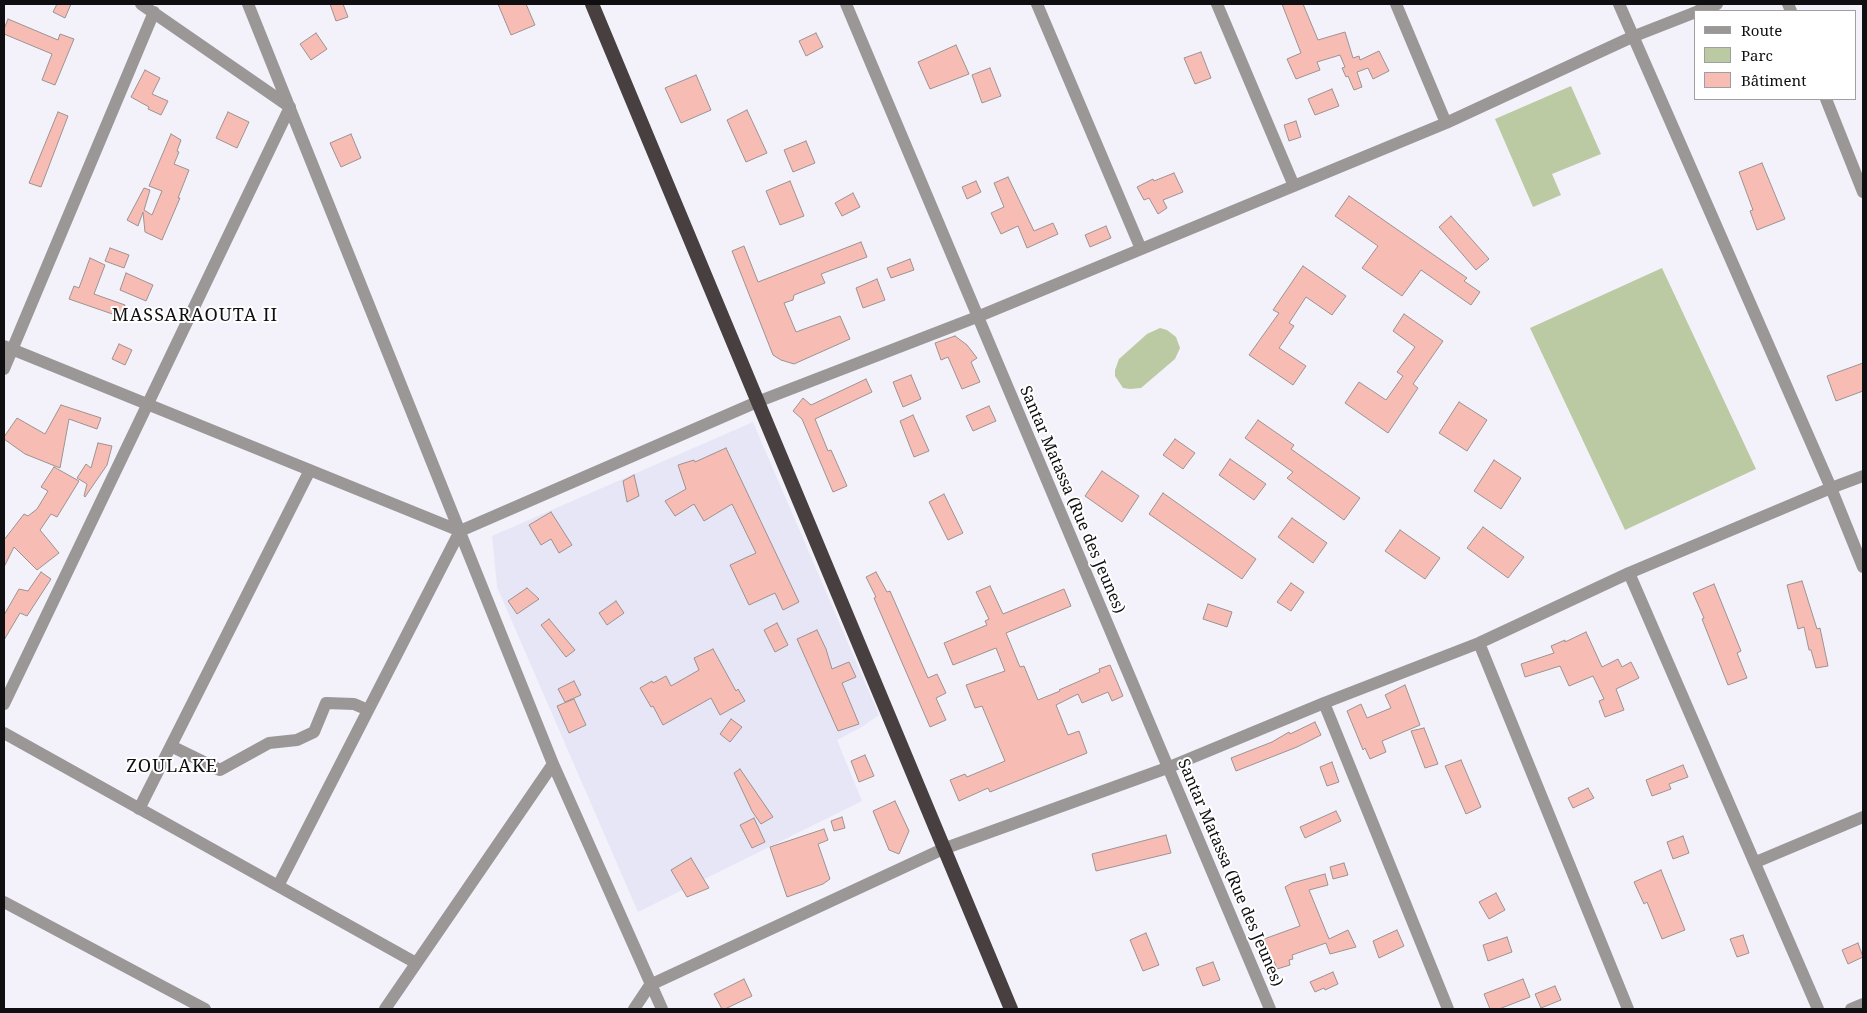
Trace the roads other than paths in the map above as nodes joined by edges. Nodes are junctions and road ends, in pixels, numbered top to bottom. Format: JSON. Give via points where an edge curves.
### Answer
{"nodes":[{"id":1,"x":141,"y":4,"type":"edge"},
{"id":2,"x":248,"y":4,"type":"edge"},
{"id":3,"x":592,"y":4,"type":"edge"},
{"id":4,"x":846,"y":4,"type":"edge"},
{"id":5,"x":1037,"y":4,"type":"edge"},
{"id":6,"x":1217,"y":4,"type":"edge"},
{"id":7,"x":1396,"y":4,"type":"edge"},
{"id":8,"x":1619,"y":4,"type":"edge"},
{"id":9,"x":1717,"y":4,"type":"edge"},
{"id":10,"x":1702,"y":10,"type":"edge"},
{"id":11,"x":154,"y":12,"type":"junction"},
{"id":12,"x":1694,"y":13,"type":"edge"},
{"id":13,"x":1632,"y":37,"type":"junction"},
{"id":14,"x":1826,"y":100,"type":"edge"},
{"id":15,"x":290,"y":107,"type":"junction"},
{"id":16,"x":1446,"y":122,"type":"junction"},
{"id":17,"x":1294,"y":186,"type":"junction"},
{"id":18,"x":1863,"y":192,"type":"edge"},
{"id":19,"x":1141,"y":249,"type":"junction"},
{"id":20,"x":977,"y":317,"type":"junction"},
{"id":21,"x":8,"y":347,"type":"edge"},
{"id":22,"x":4,"y":369,"type":"edge"},
{"id":23,"x":757,"y":402,"type":"junction"},
{"id":24,"x":148,"y":404,"type":"junction"},
{"id":25,"x":310,"y":470,"type":"junction"},
{"id":26,"x":1863,"y":476,"type":"edge"},
{"id":27,"x":1831,"y":488,"type":"junction"},
{"id":28,"x":460,"y":531,"type":"junction"},
{"id":29,"x":1863,"y":567,"type":"edge"},
{"id":30,"x":1629,"y":573,"type":"junction"},
{"id":31,"x":1479,"y":643,"type":"junction"},
{"id":32,"x":1324,"y":703,"type":"junction"},
{"id":33,"x":4,"y":704,"type":"edge"},
{"id":34,"x":368,"y":710,"type":"junction"},
{"id":35,"x":4,"y":733,"type":"edge"},
{"id":36,"x":171,"y":746,"type":"junction"},
{"id":37,"x":553,"y":764,"type":"junction"},
{"id":38,"x":1167,"y":768,"type":"junction"},
{"id":39,"x":140,"y":809,"type":"junction"},
{"id":40,"x":1863,"y":817,"type":"edge"},
{"id":41,"x":943,"y":849,"type":"junction"},
{"id":42,"x":1756,"y":862,"type":"junction"},
{"id":43,"x":278,"y":886,"type":"junction"},
{"id":44,"x":4,"y":902,"type":"edge"},
{"id":45,"x":416,"y":963,"type":"junction"},
{"id":46,"x":650,"y":985,"type":"junction"},
{"id":47,"x":1863,"y":1004,"type":"edge"},
{"id":48,"x":205,"y":1009,"type":"edge"},
{"id":49,"x":385,"y":1009,"type":"edge"},
{"id":50,"x":634,"y":1009,"type":"edge"},
{"id":51,"x":662,"y":1009,"type":"edge"},
{"id":52,"x":1011,"y":1009,"type":"edge"},
{"id":53,"x":1270,"y":1009,"type":"edge"},
{"id":54,"x":1448,"y":1009,"type":"edge"},
{"id":55,"x":1628,"y":1009,"type":"edge"},
{"id":56,"x":1818,"y":1009,"type":"edge"},
{"id":57,"x":1851,"y":1009,"type":"edge"}],
"edges":[{"from":1,"to":11,"type":"street"},
{"from":2,"to":15,"type":"street"},
{"from":3,"to":23,"type":"highway"},
{"from":4,"to":20,"type":"street","name":"Santar Matassa (Rue des Jeunes)"},
{"from":5,"to":19,"type":"street"},
{"from":6,"to":17,"type":"street"},
{"from":7,"to":16,"type":"street"},
{"from":8,"to":13,"type":"street"},
{"from":9,"to":10,"type":"street"},
{"from":11,"to":15,"type":"street"},
{"from":11,"to":21,"type":"street"},
{"from":12,"to":13,"type":"street"},
{"from":13,"to":16,"type":"street"},
{"from":13,"to":27,"type":"street"},
{"from":14,"to":18,"type":"street"},
{"from":15,"to":24,"type":"street"},
{"from":15,"to":28,"type":"street"},
{"from":16,"to":17,"type":"street"},
{"from":17,"to":19,"type":"street"},
{"from":19,"to":20,"type":"street"},
{"from":20,"to":23,"type":"street"},
{"from":20,"to":38,"type":"street","name":"Santar Matassa (Rue des Jeunes)"},
{"from":21,"to":22,"type":"street"},
{"from":21,"to":24,"type":"street"},
{"from":23,"to":28,"type":"street"},
{"from":23,"to":41,"type":"highway"},
{"from":24,"to":25,"type":"street"},
{"from":24,"to":33,"type":"street"},
{"from":25,"to":28,"type":"street"},
{"from":25,"to":36,"type":"street"},
{"from":26,"to":27,"type":"street"},
{"from":27,"to":29,"type":"street"},
{"from":27,"to":30,"type":"street"},
{"from":28,"to":34,"type":"street"},
{"from":28,"to":37,"type":"street"},
{"from":30,"to":31,"type":"street"},
{"from":30,"to":42,"type":"street"},
{"from":31,"to":32,"type":"street"},
{"from":31,"to":55,"type":"street"},
{"from":32,"to":38,"type":"street"},
{"from":32,"to":54,"type":"street"},
{"from":34,"to":36,"type":"street","via":[[354,704],[326,702],[314,732],[297,740],[269,743],[220,770]]},
{"from":34,"to":43,"type":"street"},
{"from":35,"to":39,"type":"street"},
{"from":36,"to":39,"type":"street"},
{"from":37,"to":45,"type":"street"},
{"from":37,"to":46,"type":"street"},
{"from":38,"to":41,"type":"street"},
{"from":38,"to":53,"type":"street","name":"Santar Matassa (Rue des Jeunes)"},
{"from":39,"to":43,"type":"street"},
{"from":40,"to":42,"type":"street"},
{"from":41,"to":46,"type":"street"},
{"from":41,"to":52,"type":"highway"},
{"from":42,"to":56,"type":"street"},
{"from":43,"to":45,"type":"street"},
{"from":44,"to":48,"type":"street"},
{"from":45,"to":49,"type":"street"},
{"from":46,"to":50,"type":"street"},
{"from":46,"to":51,"type":"street"},
{"from":47,"to":57,"type":"street"}]}
